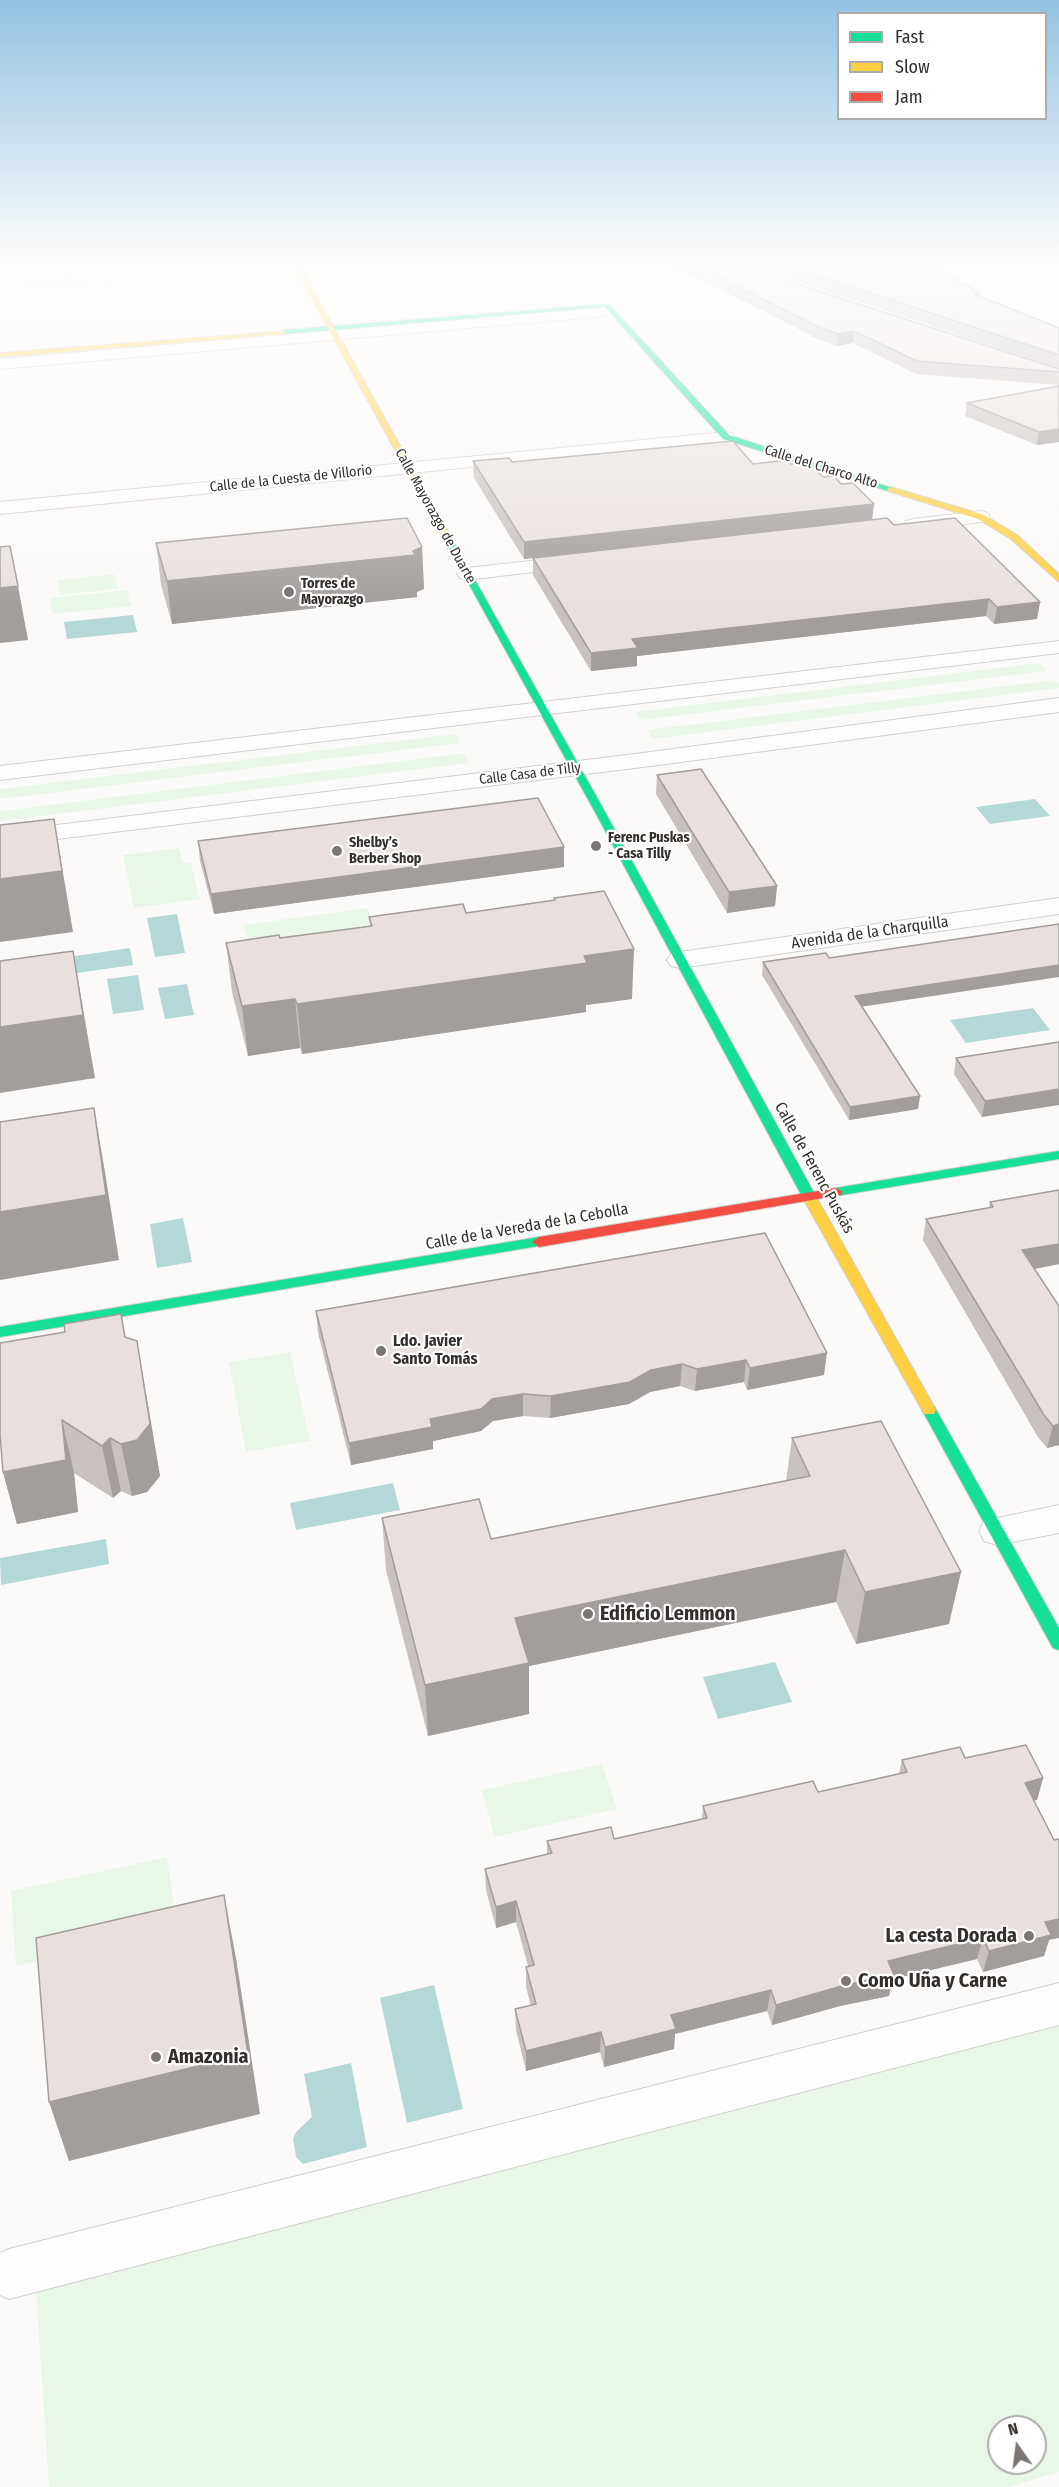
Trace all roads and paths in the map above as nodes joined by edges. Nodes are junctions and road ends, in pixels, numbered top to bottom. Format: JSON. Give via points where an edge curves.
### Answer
{"nodes":[{"id":1,"x":359,"y":377,"type":"edge"},
{"id":2,"x":672,"y":377,"type":"edge"},
{"id":3,"x":726,"y":437,"type":"junction"},
{"id":4,"x":408,"y":468,"type":"junction"},
{"id":5,"x":0,"y":508,"type":"edge"},
{"id":6,"x":981,"y":517,"type":"junction"},
{"id":7,"x":889,"y":528,"type":"edge"},
{"id":8,"x":597,"y":559,"type":"edge"},
{"id":9,"x":467,"y":573,"type":"junction"},
{"id":10,"x":1059,"y":579,"type":"edge"},
{"id":11,"x":1059,"y":647,"type":"edge"},
{"id":12,"x":1059,"y":705,"type":"edge"},
{"id":13,"x":541,"y":708,"type":"junction"},
{"id":14,"x":574,"y":768,"type":"junction"},
{"id":15,"x":0,"y":773,"type":"edge"},
{"id":16,"x":0,"y":839,"type":"edge"},
{"id":17,"x":1059,"y":906,"type":"edge"},
{"id":18,"x":680,"y":960,"type":"junction"},
{"id":19,"x":1059,"y":1155,"type":"edge"},
{"id":20,"x":809,"y":1196,"type":"junction"},
{"id":21,"x":0,"y":1332,"type":"edge"},
{"id":22,"x":1059,"y":1519,"type":"edge"},
{"id":23,"x":997,"y":1531,"type":"junction"},
{"id":24,"x":1059,"y":1643,"type":"edge"},
{"id":25,"x":1059,"y":2004,"type":"edge"},
{"id":26,"x":9,"y":2274,"type":"dead end"}],
"edges":[{"from":1,"to":4,"type":"street","name":"Calle Mayorazgo de Duarte"},
{"from":2,"to":3,"type":"street"},
{"from":3,"to":4,"type":"street","name":"Calle de la Cuesta de Villorio"},
{"from":3,"to":6,"type":"street","name":"Calle del Charco Alto"},
{"from":4,"to":5,"type":"street","name":"Calle de la Cuesta de Villorio"},
{"from":4,"to":9,"type":"street","name":"Calle Mayorazgo de Duarte"},
{"from":6,"to":7,"type":"street"},
{"from":6,"to":10,"type":"street","name":"Calle del Charco Alto","via":[[1014,537]]},
{"from":8,"to":9,"type":"street"},
{"from":9,"to":13,"type":"street","name":"Calle Mayorazgo de Duarte"},
{"from":11,"to":13,"type":"street"},
{"from":12,"to":14,"type":"street","name":"Calle Casa de Tilly"},
{"from":13,"to":14,"type":"street","name":"Calle de Ferenc Puskás"},
{"from":13,"to":15,"type":"street"},
{"from":14,"to":16,"type":"street","name":"Calle Casa de Tilly"},
{"from":14,"to":18,"type":"street","name":"Calle de Ferenc Puskás"},
{"from":17,"to":18,"type":"street","name":"Avenida de la Charquilla"},
{"from":18,"to":20,"type":"street","name":"Calle de Ferenc Puskás"},
{"from":19,"to":20,"type":"street","name":"Calle de la Vereda de la Cebolla"},
{"from":20,"to":21,"type":"street","name":"Calle de la Vereda de la Cebolla"},
{"from":20,"to":23,"type":"street","name":"Calle de Ferenc Puskás"},
{"from":22,"to":23,"type":"street"},
{"from":23,"to":24,"type":"street","name":"Calle de Ferenc Puskás"},
{"from":25,"to":26,"type":"street"}]}
